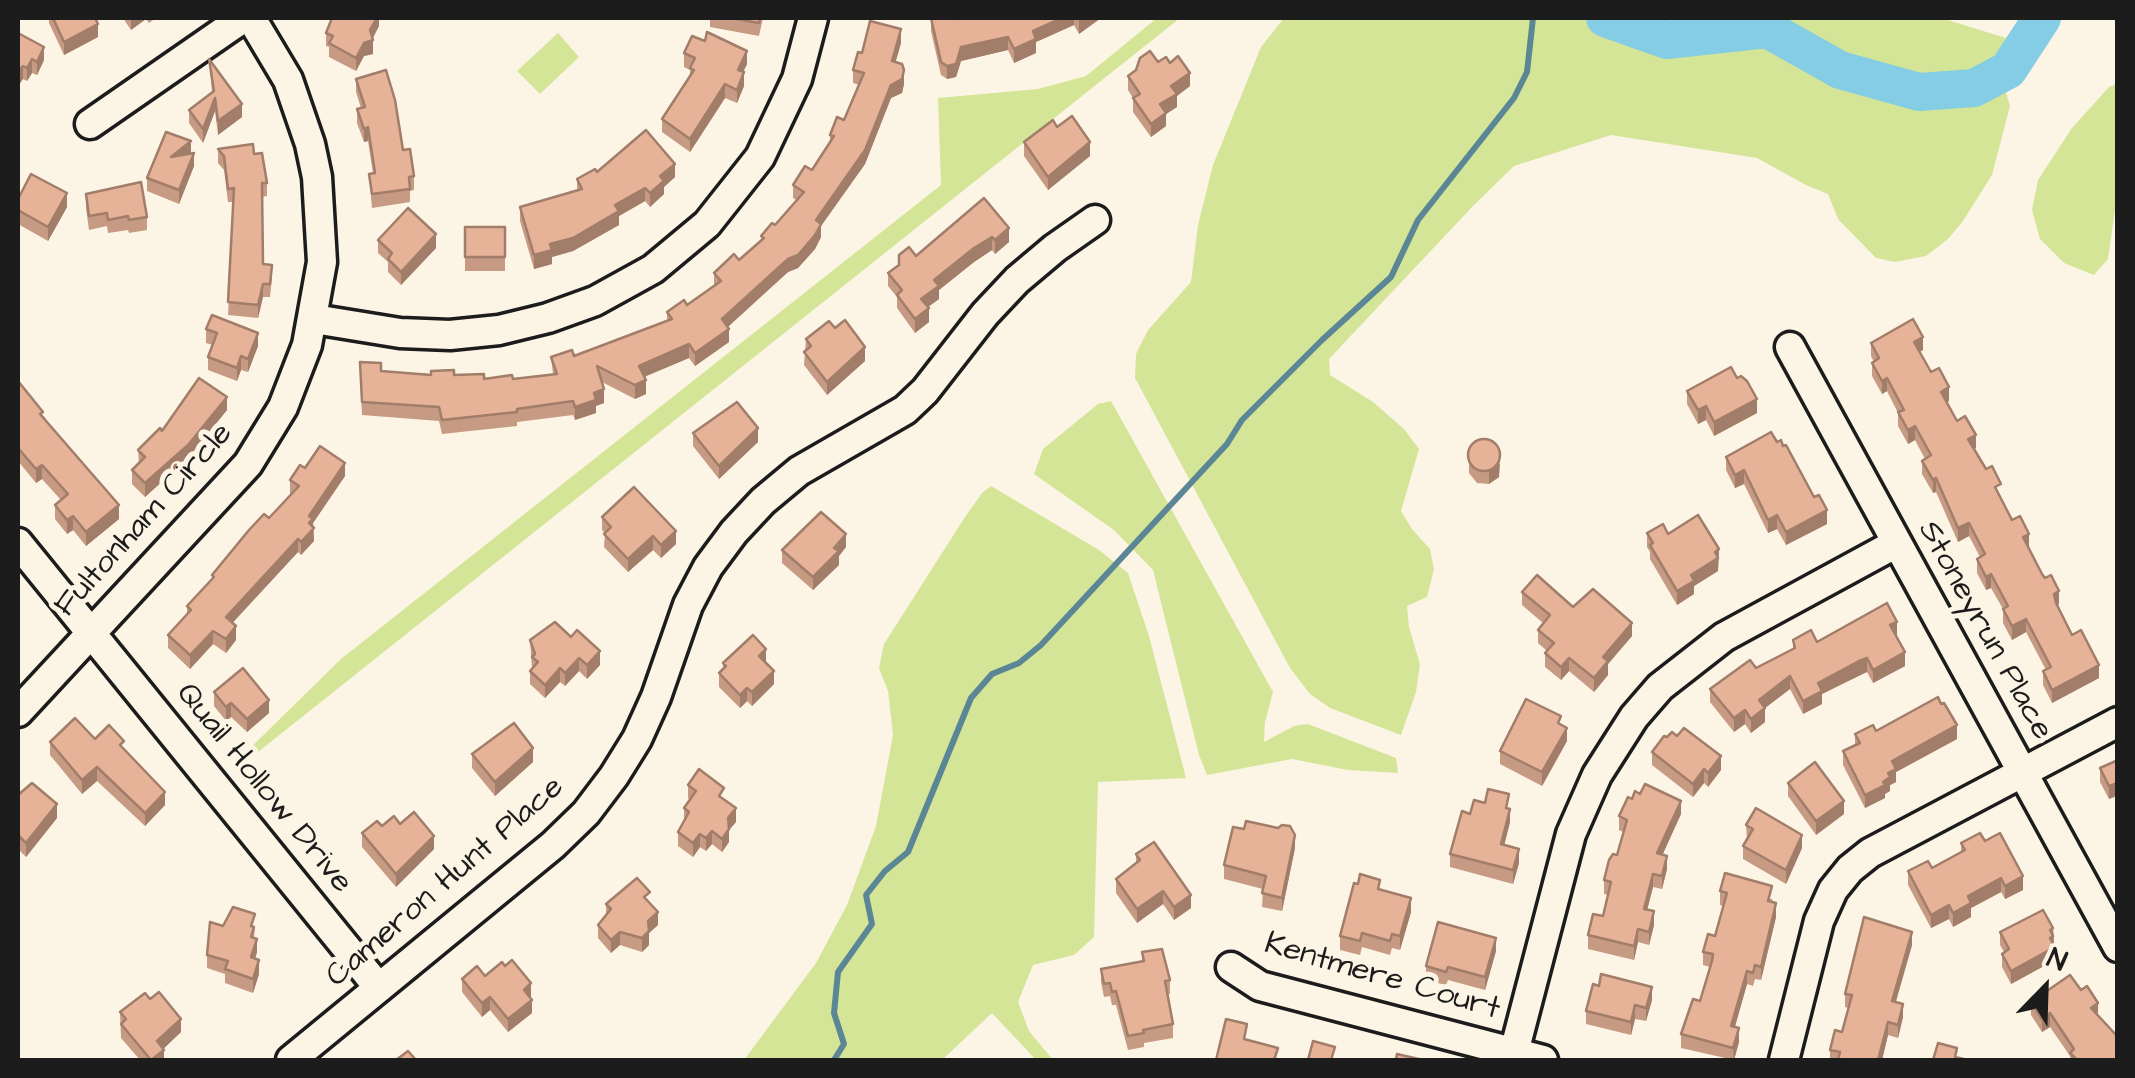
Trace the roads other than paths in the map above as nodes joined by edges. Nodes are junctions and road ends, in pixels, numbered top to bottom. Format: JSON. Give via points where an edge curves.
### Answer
{"nodes":[{"id":1,"x":247,"y":18,"type":"edge"},
{"id":2,"x":812,"y":18,"type":"edge"},
{"id":3,"x":90,"y":124,"type":"dead end"},
{"id":4,"x":1095,"y":220,"type":"dead end"},
{"id":5,"x":314,"y":319,"type":"junction"},
{"id":6,"x":1790,"y":348,"type":"dead end"},
{"id":7,"x":18,"y":544,"type":"edge"},
{"id":8,"x":1895,"y":544,"type":"junction"},
{"id":9,"x":92,"y":634,"type":"junction"},
{"id":10,"x":18,"y":712,"type":"edge"},
{"id":11,"x":2118,"y":722,"type":"edge"},
{"id":12,"x":2022,"y":772,"type":"junction"},
{"id":13,"x":2118,"y":947,"type":"edge"},
{"id":14,"x":1231,"y":967,"type":"dead end"},
{"id":15,"x":379,"y":988,"type":"junction"},
{"id":16,"x":1513,"y":1057,"type":"edge"},
{"id":17,"x":291,"y":1060,"type":"edge"},
{"id":18,"x":1543,"y":1060,"type":"edge"},
{"id":19,"x":1784,"y":1060,"type":"edge"}],
"edges":[{"from":1,"to":3,"type":"street"},
{"from":1,"to":5,"type":"street","name":"Fultonham Circle","via":[[288,80],[317,176],[322,262]]},
{"from":2,"to":5,"type":"street","via":[[797,80],[760,157],[706,224],[653,269],[594,302],[499,330],[400,333]]},
{"from":4,"to":15,"type":"street","name":"Cameron Hunt Place","via":[[1017,280],[905,410],[831,450],[763,500],[708,568],[637,738],[586,813]]},
{"from":5,"to":9,"type":"street","name":"Fultonham Circle","via":[[283,407],[248,464]]},
{"from":6,"to":8,"type":"street","name":"Stoneyrun Place"},
{"from":7,"to":9,"type":"street","name":"Quail Hollow Drive"},
{"from":8,"to":12,"type":"street","name":"Stoneyrun Place"},
{"from":8,"to":16,"type":"street","via":[[1724,636],[1634,717],[1597,775],[1571,834]]},
{"from":9,"to":10,"type":"street","name":"Fultonham Circle"},
{"from":9,"to":15,"type":"street","name":"Quail Hollow Drive"},
{"from":11,"to":12,"type":"street"},
{"from":12,"to":13,"type":"street","name":"Stoneyrun Place"},
{"from":12,"to":19,"type":"street","via":[[1870,853],[1833,890]]},
{"from":14,"to":16,"type":"street","name":"Kentmere Court","via":[[1260,986]]},
{"from":15,"to":17,"type":"street","name":"Cameron Hunt Place"},
{"from":16,"to":18,"type":"street","name":"Kentmere Court"}]}
